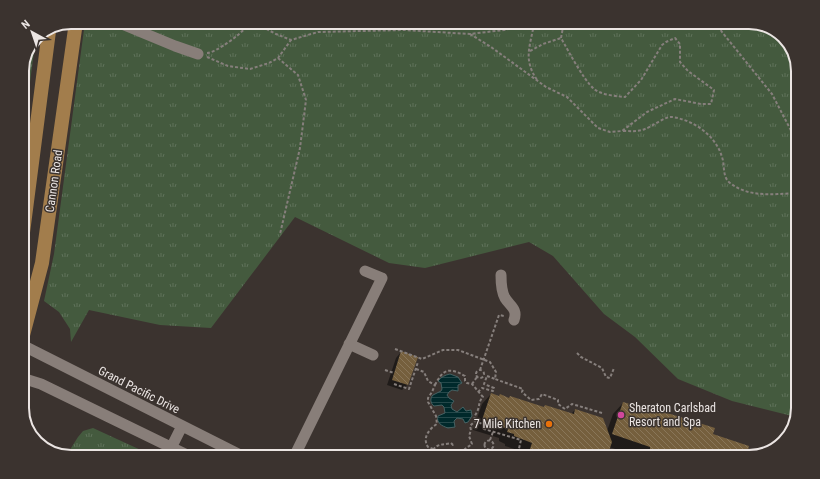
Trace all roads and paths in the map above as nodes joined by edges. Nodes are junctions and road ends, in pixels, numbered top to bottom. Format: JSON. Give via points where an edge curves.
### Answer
{"nodes":[{"id":1,"x":75,"y":29,"type":"edge"},
{"id":2,"x":134,"y":29,"type":"edge"},
{"id":3,"x":244,"y":29,"type":"edge"},
{"id":4,"x":266,"y":29,"type":"edge"},
{"id":5,"x":509,"y":29,"type":"edge"},
{"id":6,"x":533,"y":29,"type":"edge"},
{"id":7,"x":563,"y":29,"type":"edge"},
{"id":8,"x":720,"y":29,"type":"edge"},
{"id":9,"x":470,"y":34,"type":"junction"},
{"id":10,"x":562,"y":38,"type":"junction"},
{"id":11,"x":291,"y":40,"type":"junction"},
{"id":12,"x":530,"y":51,"type":"junction"},
{"id":13,"x":46,"y":52,"type":"edge"},
{"id":14,"x":198,"y":54,"type":"junction"},
{"id":15,"x":278,"y":58,"type":"junction"},
{"id":16,"x":538,"y":82,"type":"junction"},
{"id":17,"x":622,"y":131,"type":"junction"},
{"id":18,"x":791,"y":131,"type":"edge"},
{"id":19,"x":29,"y":186,"type":"edge"},
{"id":20,"x":791,"y":193,"type":"edge"},
{"id":21,"x":280,"y":234,"type":"dead end"},
{"id":22,"x":366,"y":271,"type":"dead end"},
{"id":23,"x":501,"y":275,"type":"dead end"},
{"id":24,"x":29,"y":312,"type":"edge"},
{"id":25,"x":510,"y":318,"type":"joint"},
{"id":26,"x":349,"y":344,"type":"junction"},
{"id":27,"x":29,"y":349,"type":"edge"},
{"id":28,"x":395,"y":349,"type":"dead end"},
{"id":29,"x":577,"y":353,"type":"dead end"},
{"id":30,"x":373,"y":355,"type":"dead end"},
{"id":31,"x":484,"y":359,"type":"junction"},
{"id":32,"x":418,"y":362,"type":"dead end"},
{"id":33,"x":614,"y":368,"type":"dead end"},
{"id":34,"x":416,"y":369,"type":"junction"},
{"id":35,"x":385,"y":370,"type":"dead end"},
{"id":36,"x":480,"y":370,"type":"junction"},
{"id":37,"x":394,"y":373,"type":"dead end"},
{"id":38,"x":483,"y":375,"type":"junction"},
{"id":39,"x":487,"y":376,"type":"junction"},
{"id":40,"x":477,"y":377,"type":"junction"},
{"id":41,"x":496,"y":379,"type":"junction"},
{"id":42,"x":29,"y":380,"type":"edge"},
{"id":43,"x":394,"y":384,"type":"dead end"},
{"id":44,"x":472,"y":384,"type":"junction"},
{"id":45,"x":435,"y":385,"type":"junction"},
{"id":46,"x":478,"y":392,"type":"junction"},
{"id":47,"x":602,"y":414,"type":"dead end"},
{"id":48,"x":474,"y":421,"type":"junction"},
{"id":49,"x":182,"y":426,"type":"junction"},
{"id":50,"x":493,"y":432,"type":"junction"},
{"id":51,"x":490,"y":440,"type":"junction"},
{"id":52,"x":455,"y":444,"type":"dead end"},
{"id":53,"x":171,"y":448,"type":"junction"},
{"id":54,"x":175,"y":450,"type":"edge"},
{"id":55,"x":230,"y":450,"type":"edge"},
{"id":56,"x":297,"y":450,"type":"edge"},
{"id":57,"x":433,"y":450,"type":"joint"},
{"id":58,"x":464,"y":450,"type":"edge"},
{"id":59,"x":519,"y":450,"type":"edge"}],
"edges":[{"from":1,"to":24,"type":"main road","name":"Cannon Road","via":[[42,262]]},
{"from":2,"to":14,"type":"street"},
{"from":3,"to":14,"type":"path","via":[[213,53]]},
{"from":4,"to":11,"type":"path"},
{"from":5,"to":9,"type":"path"},
{"from":6,"to":12,"type":"path"},
{"from":7,"to":10,"type":"path"},
{"from":8,"to":18,"type":"path","via":[[772,94]]},
{"from":9,"to":11,"type":"path","via":[[404,30],[318,32]]},
{"from":9,"to":16,"type":"path"},
{"from":10,"to":12,"type":"path"},
{"from":10,"to":17,"type":"path","via":[[580,71],[594,89],[608,94],[624,97],[641,80],[662,45],[674,38],[680,44],[680,62],[714,90],[711,104],[675,98],[647,112]]},
{"from":11,"to":15,"type":"path"},
{"from":12,"to":16,"type":"path","via":[[529,66]]},
{"from":13,"to":19,"type":"main road","name":"Cannon Road"},
{"from":14,"to":15,"type":"path","via":[[228,66],[250,69]]},
{"from":15,"to":21,"type":"path","via":[[298,75],[306,100],[300,148]]},
{"from":16,"to":17,"type":"path","via":[[567,97],[598,128],[610,132]]},
{"from":17,"to":20,"type":"path","via":[[636,132],[670,117],[684,120],[699,126],[718,144],[728,182],[753,194]]},
{"from":22,"to":26,"type":"street","via":[[382,278]]},
{"from":23,"to":25,"type":"street","via":[[504,297],[514,308],[515,316]]},
{"from":25,"to":31,"type":"path","via":[[499,315]]},
{"from":26,"to":30,"type":"street"},
{"from":26,"to":56,"type":"street"},
{"from":27,"to":49,"type":"street","name":"Grand Pacific Drive"},
{"from":28,"to":31,"type":"path","via":[[422,359],[451,349]]},
{"from":29,"to":33,"type":"path","via":[[602,368],[606,377],[610,378]]},
{"from":31,"to":36,"type":"path"},
{"from":31,"to":41,"type":"path","via":[[494,367]]},
{"from":32,"to":34,"type":"path"},
{"from":34,"to":43,"type":"path","via":[[410,389]]},
{"from":34,"to":45,"type":"path","via":[[424,372],[428,382]]},
{"from":35,"to":37,"type":"path"},
{"from":36,"to":38,"type":"path"},
{"from":36,"to":40,"type":"path","via":[[476,372]]},
{"from":38,"to":39,"type":"path"},
{"from":38,"to":40,"type":"path"},
{"from":39,"to":41,"type":"path"},
{"from":39,"to":46,"type":"path","via":[[484,384],[494,388],[493,391],[482,388]]},
{"from":40,"to":44,"type":"path"},
{"from":41,"to":47,"type":"path","via":[[523,389],[522,392],[531,400],[540,399],[542,394],[558,400],[558,404],[565,409],[572,404]]},
{"from":42,"to":53,"type":"street"},
{"from":44,"to":45,"type":"path","via":[[465,381],[465,376],[448,371],[440,375]]},
{"from":44,"to":46,"type":"path"},
{"from":45,"to":57,"type":"path","via":[[428,402],[436,416],[437,424],[428,432],[425,442]]},
{"from":46,"to":48,"type":"path","via":[[483,397],[479,401]]},
{"from":48,"to":50,"type":"path"},
{"from":48,"to":58,"type":"path","via":[[470,426],[469,436],[472,444]]},
{"from":49,"to":53,"type":"street"},
{"from":49,"to":55,"type":"street","name":"Grand Pacific Drive"},
{"from":50,"to":51,"type":"path"},
{"from":50,"to":59,"type":"path","via":[[521,440]]},
{"from":51,"to":51,"type":"path","via":[[493,446],[487,449],[485,442]]},
{"from":52,"to":57,"type":"path","via":[[441,444]]},
{"from":53,"to":54,"type":"street"}]}
